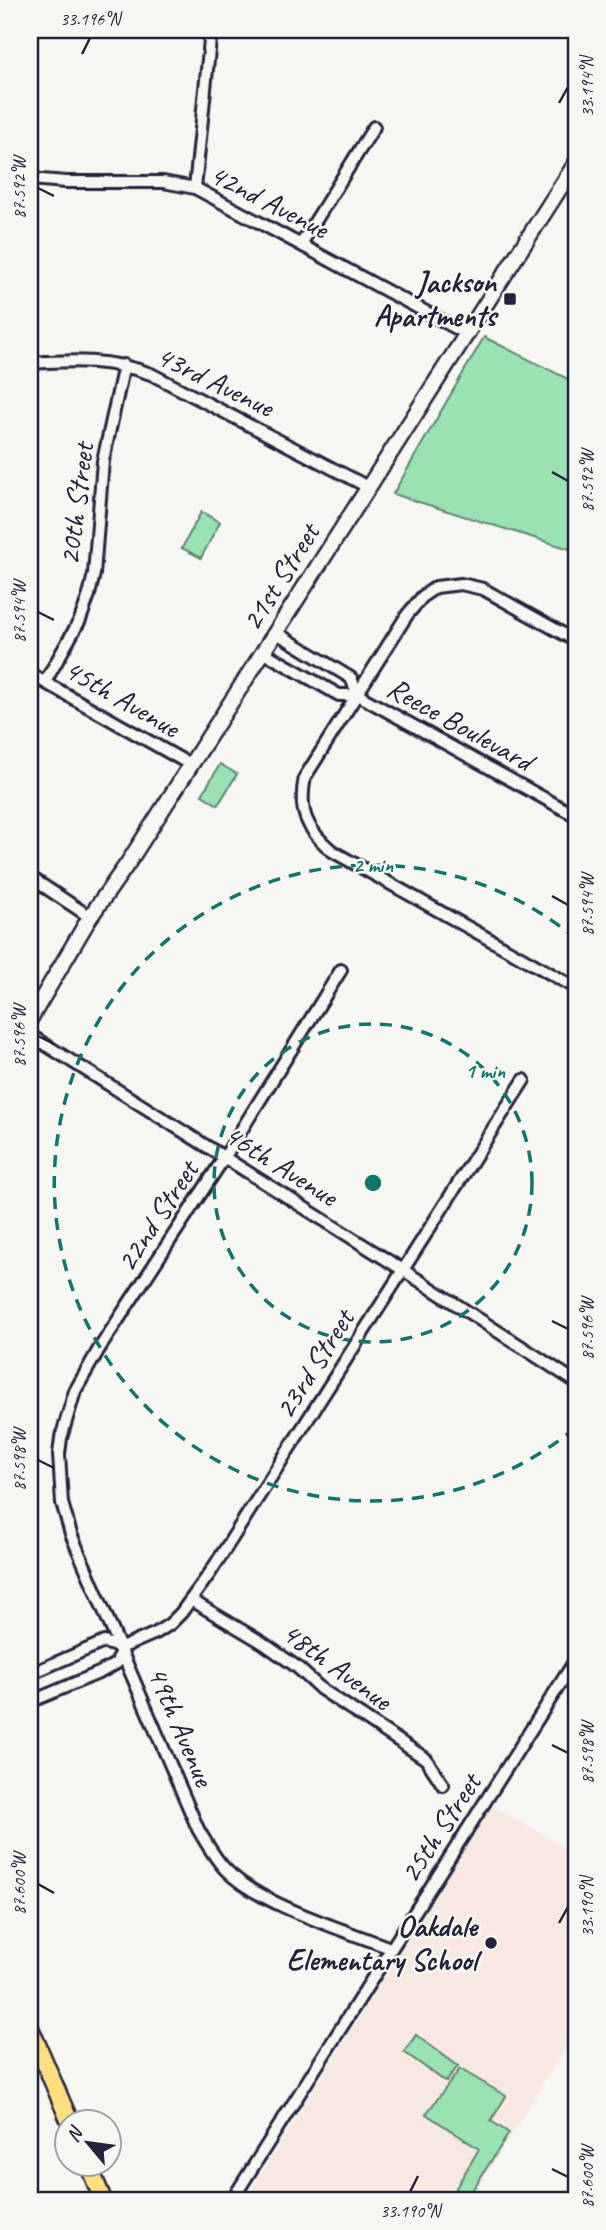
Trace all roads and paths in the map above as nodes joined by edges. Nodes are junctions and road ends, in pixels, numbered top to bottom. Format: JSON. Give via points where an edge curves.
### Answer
{"nodes":[{"id":1,"x":211,"y":30,"type":"edge"},
{"id":2,"x":374,"y":127,"type":"dead end"},
{"id":3,"x":575,"y":172,"type":"edge"},
{"id":4,"x":30,"y":179,"type":"edge"},
{"id":5,"x":195,"y":188,"type":"junction"},
{"id":6,"x":301,"y":244,"type":"junction"},
{"id":7,"x":467,"y":334,"type":"junction"},
{"id":8,"x":30,"y":363,"type":"edge"},
{"id":9,"x":124,"y":365,"type":"junction"},
{"id":10,"x":368,"y":487,"type":"junction"},
{"id":11,"x":275,"y":632,"type":"junction"},
{"id":12,"x":576,"y":641,"type":"edge"},
{"id":13,"x":262,"y":652,"type":"junction"},
{"id":14,"x":30,"y":674,"type":"edge"},
{"id":15,"x":45,"y":682,"type":"junction"},
{"id":16,"x":358,"y":695,"type":"junction"},
{"id":17,"x":191,"y":765,"type":"junction"},
{"id":18,"x":576,"y":816,"type":"edge"},
{"id":19,"x":30,"y":877,"type":"edge"},
{"id":20,"x":90,"y":917,"type":"junction"},
{"id":21,"x":341,"y":970,"type":"dead end"},
{"id":22,"x":576,"y":988,"type":"edge"},
{"id":23,"x":30,"y":1019,"type":"edge"},
{"id":24,"x":30,"y":1035,"type":"edge"},
{"id":25,"x":524,"y":1080,"type":"dead end"},
{"id":26,"x":224,"y":1158,"type":"junction"},
{"id":27,"x":403,"y":1270,"type":"junction"},
{"id":28,"x":576,"y":1382,"type":"edge"},
{"id":29,"x":65,"y":1422,"type":"joint"},
{"id":30,"x":191,"y":1600,"type":"junction"},
{"id":31,"x":121,"y":1648,"type":"junction"},
{"id":32,"x":576,"y":1659,"type":"edge"},
{"id":33,"x":30,"y":1674,"type":"edge"},
{"id":34,"x":30,"y":1702,"type":"edge"},
{"id":35,"x":443,"y":1785,"type":"dead end"},
{"id":36,"x":390,"y":1948,"type":"junction"},
{"id":37,"x":30,"y":2028,"type":"edge"},
{"id":38,"x":64,"y":2108,"type":"edge"},
{"id":39,"x":94,"y":2178,"type":"edge"},
{"id":40,"x":103,"y":2200,"type":"edge"},
{"id":41,"x":232,"y":2200,"type":"edge"}],
"edges":[{"from":1,"to":5,"type":"street"},
{"from":2,"to":6,"type":"street"},
{"from":3,"to":7,"type":"street","name":"21st Street"},
{"from":4,"to":5,"type":"street","name":"42nd Avenue","via":[[155,181]]},
{"from":5,"to":6,"type":"street","name":"42nd Avenue"},
{"from":6,"to":7,"type":"street","name":"42nd Avenue"},
{"from":7,"to":10,"type":"street","name":"21st Street"},
{"from":8,"to":9,"type":"street","name":"43rd Avenue","via":[[81,360]]},
{"from":9,"to":10,"type":"street","name":"43rd Avenue","via":[[151,374]]},
{"from":9,"to":15,"type":"street","name":"20th Street","via":[[103,461],[89,595]]},
{"from":10,"to":11,"type":"street","name":"21st Street"},
{"from":11,"to":13,"type":"street","name":"21st Street"},
{"from":11,"to":16,"type":"street","name":"Reece Boulevard","via":[[351,678]]},
{"from":12,"to":16,"type":"street","via":[[483,589],[461,584],[436,587],[407,615]]},
{"from":13,"to":16,"type":"street","name":"Reece Boulevard","via":[[339,695]]},
{"from":13,"to":17,"type":"street","name":"21st Street"},
{"from":14,"to":15,"type":"street","name":"45th Avenue"},
{"from":15,"to":17,"type":"street","name":"45th Avenue"},
{"from":16,"to":18,"type":"street","name":"Reece Boulevard"},
{"from":16,"to":22,"type":"street","via":[[305,777],[303,809],[318,840]]},
{"from":17,"to":20,"type":"street","name":"21st Street"},
{"from":19,"to":20,"type":"street"},
{"from":20,"to":23,"type":"street","name":"21st Street"},
{"from":21,"to":26,"type":"street","name":"22nd Street"},
{"from":24,"to":26,"type":"street","name":"46th Avenue"},
{"from":25,"to":27,"type":"street","name":"23rd Street"},
{"from":26,"to":27,"type":"street","name":"46th Avenue"},
{"from":26,"to":29,"type":"street","name":"22nd Street","via":[[99,1349],[75,1391]]},
{"from":27,"to":28,"type":"street","name":"46th Avenue"},
{"from":27,"to":30,"type":"street","name":"23rd Street"},
{"from":29,"to":31,"type":"street","name":"49th Avenue","via":[[59,1454],[62,1503]]},
{"from":30,"to":31,"type":"street","name":"23rd Street","via":[[163,1629]]},
{"from":30,"to":35,"type":"street","name":"48th Avenue","via":[[263,1643],[321,1689],[426,1759]]},
{"from":31,"to":33,"type":"street","name":"23rd Street","via":[[104,1642]]},
{"from":31,"to":34,"type":"street","name":"23rd Street","via":[[117,1663]]},
{"from":31,"to":36,"type":"street","name":"49th Avenue","via":[[198,1829],[225,1869],[266,1897]]},
{"from":32,"to":36,"type":"street","name":"25th Street"},
{"from":36,"to":41,"type":"street","name":"25th Street"},
{"from":37,"to":38,"type":"main road"},
{"from":39,"to":40,"type":"main road"}]}
